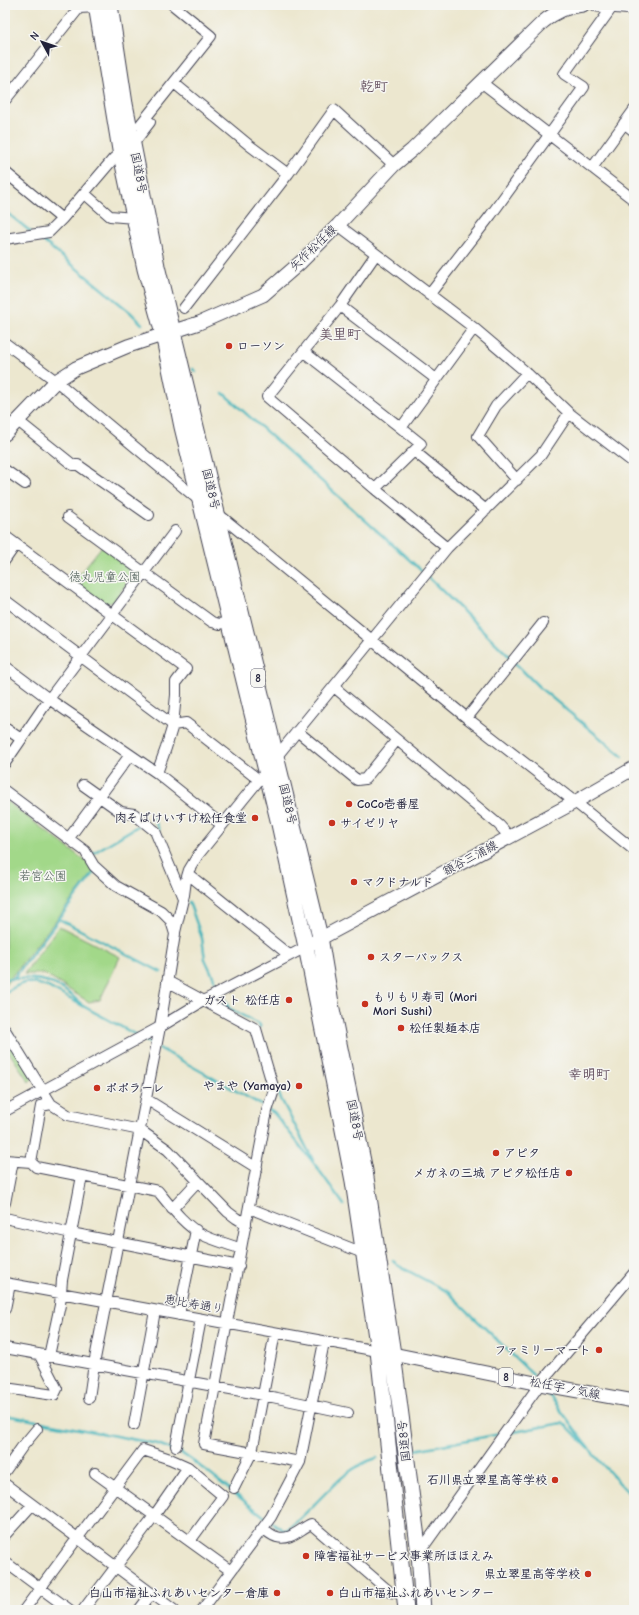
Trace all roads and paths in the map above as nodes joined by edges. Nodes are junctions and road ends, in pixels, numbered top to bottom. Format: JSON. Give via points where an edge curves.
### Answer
{"nodes":[{"id":1,"x":173,"y":5,"type":"edge"},
{"id":2,"x":583,"y":5,"type":"edge"},
{"id":3,"x":597,"y":5,"type":"edge"},
{"id":4,"x":101,"y":6,"type":"edge"},
{"id":5,"x":613,"y":6,"type":"junction"},
{"id":6,"x":634,"y":8,"type":"edge"},
{"id":7,"x":558,"y":9,"type":"edge"},
{"id":8,"x":480,"y":82,"type":"junction"},
{"id":9,"x":174,"y":83,"type":"junction"},
{"id":10,"x":163,"y":97,"type":"junction"},
{"id":11,"x":5,"y":99,"type":"edge"},
{"id":12,"x":634,"y":110,"type":"edge"},
{"id":13,"x":624,"y":123,"type":"junction"},
{"id":14,"x":140,"y":125,"type":"dead end"},
{"id":15,"x":634,"y":131,"type":"edge"},
{"id":16,"x":549,"y":135,"type":"junction"},
{"id":17,"x":133,"y":144,"type":"junction"},
{"id":18,"x":114,"y":158,"type":"dead end"},
{"id":19,"x":394,"y":165,"type":"junction"},
{"id":20,"x":592,"y":168,"type":"junction"},
{"id":21,"x":5,"y":172,"type":"edge"},
{"id":22,"x":288,"y":174,"type":"junction"},
{"id":23,"x":84,"y":193,"type":"junction"},
{"id":24,"x":634,"y":200,"type":"edge"},
{"id":25,"x":134,"y":218,"type":"junction"},
{"id":26,"x":62,"y":219,"type":"junction"},
{"id":27,"x":338,"y":225,"type":"junction"},
{"id":28,"x":5,"y":239,"type":"edge"},
{"id":29,"x":376,"y":254,"type":"junction"},
{"id":30,"x":429,"y":295,"type":"junction"},
{"id":31,"x":340,"y":306,"type":"junction"},
{"id":32,"x":184,"y":308,"type":"dead end"},
{"id":33,"x":474,"y":328,"type":"junction"},
{"id":34,"x":168,"y":333,"type":"junction"},
{"id":35,"x":5,"y":343,"type":"edge"},
{"id":36,"x":304,"y":352,"type":"junction"},
{"id":37,"x":527,"y":373,"type":"junction"},
{"id":38,"x":436,"y":379,"type":"junction"},
{"id":39,"x":56,"y":381,"type":"junction"},
{"id":40,"x":569,"y":413,"type":"junction"},
{"id":41,"x":18,"y":421,"type":"junction"},
{"id":42,"x":401,"y":428,"type":"junction"},
{"id":43,"x":5,"y":434,"type":"edge"},
{"id":44,"x":414,"y":451,"type":"junction"},
{"id":45,"x":634,"y":463,"type":"edge"},
{"id":46,"x":5,"y":470,"type":"edge"},
{"id":47,"x":517,"y":480,"type":"junction"},
{"id":48,"x":25,"y":484,"type":"dead end"},
{"id":49,"x":375,"y":489,"type":"junction"},
{"id":50,"x":200,"y":501,"type":"junction"},
{"id":51,"x":486,"y":510,"type":"junction"},
{"id":52,"x":217,"y":513,"type":"junction"},
{"id":53,"x":149,"y":515,"type":"dead end"},
{"id":54,"x":68,"y":517,"type":"dead end"},
{"id":55,"x":175,"y":532,"type":"dead end"},
{"id":56,"x":5,"y":536,"type":"edge"},
{"id":57,"x":16,"y":544,"type":"junction"},
{"id":58,"x":447,"y":548,"type":"junction"},
{"id":59,"x":5,"y":560,"type":"edge"},
{"id":60,"x":144,"y":573,"type":"junction"},
{"id":61,"x":5,"y":600,"type":"edge"},
{"id":62,"x":112,"y":616,"type":"junction"},
{"id":63,"x":230,"y":621,"type":"junction"},
{"id":64,"x":542,"y":623,"type":"dead end"},
{"id":65,"x":372,"y":641,"type":"junction"},
{"id":66,"x":81,"y":658,"type":"junction"},
{"id":67,"x":5,"y":666,"type":"edge"},
{"id":68,"x":334,"y":687,"type":"junction"},
{"id":69,"x":49,"y":699,"type":"junction"},
{"id":70,"x":467,"y":718,"type":"junction"},
{"id":71,"x":173,"y":725,"type":"junction"},
{"id":72,"x":5,"y":728,"type":"edge"},
{"id":73,"x":297,"y":731,"type":"junction"},
{"id":74,"x":21,"y":739,"type":"junction"},
{"id":75,"x":396,"y":740,"type":"junction"},
{"id":76,"x":130,"y":754,"type":"junction"},
{"id":77,"x":276,"y":756,"type":"junction"},
{"id":78,"x":5,"y":763,"type":"edge"},
{"id":79,"x":634,"y":768,"type":"edge"},
{"id":80,"x":157,"y":773,"type":"junction"},
{"id":81,"x":263,"y":779,"type":"junction"},
{"id":82,"x":83,"y":786,"type":"dead end"},
{"id":83,"x":5,"y":791,"type":"edge"},
{"id":84,"x":99,"y":797,"type":"junction"},
{"id":85,"x":575,"y":802,"type":"junction"},
{"id":86,"x":222,"y":825,"type":"junction"},
{"id":87,"x":510,"y":837,"type":"junction"},
{"id":88,"x":69,"y":838,"type":"junction"},
{"id":89,"x":634,"y":850,"type":"edge"},
{"id":90,"x":188,"y":874,"type":"junction"},
{"id":91,"x":183,"y":898,"type":"junction"},
{"id":92,"x":175,"y":934,"type":"junction"},
{"id":93,"x":320,"y":937,"type":"junction"},
{"id":94,"x":306,"y":947,"type":"junction"},
{"id":95,"x":289,"y":955,"type":"junction"},
{"id":96,"x":167,"y":981,"type":"junction"},
{"id":97,"x":203,"y":1001,"type":"junction"},
{"id":98,"x":160,"y":1027,"type":"junction"},
{"id":99,"x":5,"y":1030,"type":"edge"},
{"id":100,"x":42,"y":1091,"type":"junction"},
{"id":101,"x":146,"y":1099,"type":"junction"},
{"id":102,"x":51,"y":1104,"type":"junction"},
{"id":103,"x":5,"y":1111,"type":"edge"},
{"id":104,"x":140,"y":1130,"type":"junction"},
{"id":105,"x":9,"y":1160,"type":"edge"},
{"id":106,"x":31,"y":1162,"type":"junction"},
{"id":107,"x":257,"y":1168,"type":"junction"},
{"id":108,"x":82,"y":1176,"type":"junction"},
{"id":109,"x":198,"y":1181,"type":"junction"},
{"id":110,"x":130,"y":1186,"type":"junction"},
{"id":111,"x":5,"y":1203,"type":"edge"},
{"id":112,"x":249,"y":1208,"type":"junction"},
{"id":113,"x":172,"y":1209,"type":"junction"},
{"id":114,"x":5,"y":1218,"type":"edge"},
{"id":115,"x":246,"y":1224,"type":"junction"},
{"id":116,"x":196,"y":1230,"type":"junction"},
{"id":117,"x":71,"y":1233,"type":"junction"},
{"id":118,"x":119,"y":1243,"type":"junction"},
{"id":119,"x":241,"y":1249,"type":"junction"},
{"id":120,"x":363,"y":1253,"type":"junction"},
{"id":121,"x":191,"y":1256,"type":"junction"},
{"id":122,"x":239,"y":1266,"type":"junction"},
{"id":123,"x":634,"y":1273,"type":"edge"},
{"id":124,"x":8,"y":1283,"type":"edge"},
{"id":125,"x":61,"y":1293,"type":"junction"},
{"id":126,"x":107,"y":1301,"type":"junction"},
{"id":127,"x":5,"y":1309,"type":"edge"},
{"id":128,"x":155,"y":1311,"type":"junction"},
{"id":129,"x":179,"y":1315,"type":"junction"},
{"id":130,"x":201,"y":1319,"type":"junction"},
{"id":131,"x":227,"y":1323,"type":"junction"},
{"id":132,"x":275,"y":1333,"type":"junction"},
{"id":133,"x":324,"y":1342,"type":"junction"},
{"id":134,"x":5,"y":1348,"type":"edge"},
{"id":135,"x":378,"y":1351,"type":"junction"},
{"id":136,"x":393,"y":1354,"type":"junction"},
{"id":137,"x":44,"y":1355,"type":"junction"},
{"id":138,"x":94,"y":1364,"type":"junction"},
{"id":139,"x":144,"y":1373,"type":"junction"},
{"id":140,"x":189,"y":1381,"type":"junction"},
{"id":141,"x":540,"y":1384,"type":"junction"},
{"id":142,"x":215,"y":1386,"type":"junction"},
{"id":143,"x":5,"y":1388,"type":"edge"},
{"id":144,"x":263,"y":1395,"type":"junction"},
{"id":145,"x":89,"y":1398,"type":"dead end"},
{"id":146,"x":634,"y":1401,"type":"edge"},
{"id":147,"x":312,"y":1405,"type":"junction"},
{"id":148,"x":348,"y":1413,"type":"dead end"},
{"id":149,"x":134,"y":1425,"type":"dead end"},
{"id":150,"x":37,"y":1429,"type":"dead end"},
{"id":151,"x":176,"y":1446,"type":"dead end"},
{"id":152,"x":252,"y":1452,"type":"junction"},
{"id":153,"x":300,"y":1462,"type":"junction"},
{"id":154,"x":188,"y":1467,"type":"junction"},
{"id":155,"x":5,"y":1470,"type":"edge"},
{"id":156,"x":95,"y":1473,"type":"dead end"},
{"id":157,"x":5,"y":1484,"type":"edge"},
{"id":158,"x":115,"y":1487,"type":"junction"},
{"id":159,"x":234,"y":1488,"type":"dead end"},
{"id":160,"x":32,"y":1505,"type":"junction"},
{"id":161,"x":154,"y":1516,"type":"junction"},
{"id":162,"x":267,"y":1523,"type":"junction"},
{"id":163,"x":5,"y":1535,"type":"edge"},
{"id":164,"x":78,"y":1538,"type":"junction"},
{"id":165,"x":190,"y":1542,"type":"junction"},
{"id":166,"x":419,"y":1553,"type":"junction"},
{"id":167,"x":5,"y":1562,"type":"edge"},
{"id":168,"x":116,"y":1567,"type":"junction"},
{"id":169,"x":231,"y":1571,"type":"junction"},
{"id":170,"x":40,"y":1589,"type":"junction"},
{"id":171,"x":152,"y":1593,"type":"junction"},
{"id":172,"x":405,"y":1594,"type":"junction"},
{"id":173,"x":24,"y":1610,"type":"edge"},
{"id":174,"x":70,"y":1610,"type":"edge"},
{"id":175,"x":83,"y":1610,"type":"edge"},
{"id":176,"x":139,"y":1610,"type":"edge"},
{"id":177,"x":174,"y":1610,"type":"edge"},
{"id":178,"x":202,"y":1610,"type":"edge"},
{"id":179,"x":406,"y":1610,"type":"edge"},
{"id":180,"x":423,"y":1610,"type":"edge"}],
"edges":[{"from":1,"to":9,"type":"street","via":[[211,36]]},
{"from":2,"to":7,"type":"main road","name":"矢作松任線"},
{"from":3,"to":5,"type":"main road"},
{"from":4,"to":11,"type":"street","via":[[79,8]]},
{"from":4,"to":17,"type":"highway","name":"国道8号","number":"8"},
{"from":4,"to":25,"type":"highway","name":"国道8号","number":"8","via":[[119,143]]},
{"from":5,"to":6,"type":"main road"},
{"from":5,"to":16,"type":"street","via":[[564,74],[584,87]]},
{"from":7,"to":8,"type":"main road","name":"矢作松任線"},
{"from":8,"to":16,"type":"street"},
{"from":8,"to":19,"type":"main road","name":"矢作松任線"},
{"from":9,"to":10,"type":"street"},
{"from":9,"to":22,"type":"street"},
{"from":10,"to":14,"type":"street"},
{"from":10,"to":17,"type":"street","via":[[162,106]]},
{"from":12,"to":13,"type":"street"},
{"from":13,"to":15,"type":"street"},
{"from":13,"to":20,"type":"street"},
{"from":16,"to":20,"type":"street"},
{"from":16,"to":30,"type":"street"},
{"from":17,"to":34,"type":"highway","name":"国道8号","number":"8"},
{"from":18,"to":23,"type":"street"},
{"from":19,"to":22,"type":"street","via":[[334,110]]},
{"from":19,"to":27,"type":"main road","name":"矢作松任線"},
{"from":20,"to":24,"type":"street"},
{"from":21,"to":26,"type":"street"},
{"from":22,"to":32,"type":"street"},
{"from":23,"to":25,"type":"street","via":[[110,216]]},
{"from":23,"to":26,"type":"street"},
{"from":25,"to":34,"type":"highway","name":"国道8号","number":"8","via":[[145,269]]},
{"from":26,"to":28,"type":"street","via":[[49,232]]},
{"from":27,"to":29,"type":"street"},
{"from":27,"to":34,"type":"main road","name":"矢作松任線","via":[[263,295],[199,323]]},
{"from":29,"to":30,"type":"street"},
{"from":29,"to":31,"type":"street"},
{"from":30,"to":33,"type":"street"},
{"from":31,"to":36,"type":"street"},
{"from":31,"to":38,"type":"street"},
{"from":33,"to":37,"type":"street"},
{"from":33,"to":38,"type":"street"},
{"from":34,"to":39,"type":"main road","name":"矢作松任線","via":[[128,346],[76,368]]},
{"from":34,"to":50,"type":"highway","name":"国道8号","number":"8"},
{"from":34,"to":52,"type":"highway","name":"国道8号","number":"8","via":[[191,400]]},
{"from":35,"to":39,"type":"street"},
{"from":36,"to":42,"type":"street"},
{"from":36,"to":49,"type":"street","via":[[267,397]]},
{"from":37,"to":40,"type":"street"},
{"from":37,"to":47,"type":"street","via":[[496,406],[478,436]]},
{"from":38,"to":42,"type":"street"},
{"from":39,"to":41,"type":"main road","name":"矢作松任線"},
{"from":39,"to":50,"type":"street"},
{"from":40,"to":45,"type":"street"},
{"from":40,"to":47,"type":"street","via":[[541,455]]},
{"from":41,"to":43,"type":"main road","name":"矢作松任線"},
{"from":41,"to":53,"type":"street","via":[[73,465],[78,465]]},
{"from":42,"to":44,"type":"street","via":[[421,444]]},
{"from":44,"to":49,"type":"street"},
{"from":44,"to":51,"type":"street"},
{"from":46,"to":48,"type":"street"},
{"from":47,"to":51,"type":"street"},
{"from":49,"to":58,"type":"street"},
{"from":50,"to":52,"type":"street"},
{"from":50,"to":63,"type":"highway","name":"国道8号","number":"8"},
{"from":51,"to":58,"type":"street"},
{"from":52,"to":65,"type":"street"},
{"from":52,"to":77,"type":"highway","name":"国道8号","number":"8"},
{"from":54,"to":60,"type":"street"},
{"from":55,"to":60,"type":"street"},
{"from":56,"to":57,"type":"street"},
{"from":57,"to":59,"type":"street"},
{"from":57,"to":62,"type":"street"},
{"from":58,"to":65,"type":"street"},
{"from":60,"to":62,"type":"street"},
{"from":60,"to":63,"type":"street","via":[[212,622],[220,624]]},
{"from":61,"to":66,"type":"street"},
{"from":62,"to":66,"type":"street"},
{"from":62,"to":71,"type":"street","via":[[186,669],[176,682]]},
{"from":63,"to":81,"type":"highway","name":"国道8号","number":"8"},
{"from":64,"to":70,"type":"street"},
{"from":65,"to":68,"type":"street"},
{"from":65,"to":70,"type":"street"},
{"from":66,"to":69,"type":"street"},
{"from":66,"to":71,"type":"street"},
{"from":67,"to":69,"type":"street"},
{"from":68,"to":73,"type":"street"},
{"from":68,"to":75,"type":"street"},
{"from":69,"to":74,"type":"street"},
{"from":69,"to":76,"type":"street"},
{"from":70,"to":85,"type":"street"},
{"from":71,"to":80,"type":"street"},
{"from":71,"to":81,"type":"street","via":[[186,722]]},
{"from":72,"to":74,"type":"street"},
{"from":73,"to":75,"type":"street","via":[[357,780],[365,779]]},
{"from":73,"to":77,"type":"street"},
{"from":74,"to":78,"type":"street"},
{"from":75,"to":87,"type":"street","via":[[499,825]]},
{"from":76,"to":80,"type":"street"},
{"from":76,"to":84,"type":"street"},
{"from":77,"to":93,"type":"highway","name":"国道8号","number":"8"},
{"from":79,"to":85,"type":"main road","name":"額谷三浦線"},
{"from":80,"to":86,"type":"street"},
{"from":81,"to":86,"type":"street"},
{"from":81,"to":94,"type":"highway","name":"国道8号","number":"8"},
{"from":82,"to":84,"type":"street"},
{"from":83,"to":88,"type":"street"},
{"from":84,"to":88,"type":"street"},
{"from":84,"to":91,"type":"street","via":[[121,812],[134,814],[155,831]]},
{"from":85,"to":87,"type":"main road","name":"額谷三浦線"},
{"from":85,"to":89,"type":"street"},
{"from":86,"to":90,"type":"street","via":[[198,855]]},
{"from":87,"to":93,"type":"main road","name":"額谷三浦線"},
{"from":88,"to":92,"type":"street","via":[[85,851],[94,866],[116,886],[161,911],[171,921]]},
{"from":90,"to":91,"type":"street"},
{"from":90,"to":95,"type":"street"},
{"from":91,"to":92,"type":"street"},
{"from":92,"to":96,"type":"street"},
{"from":93,"to":94,"type":"main road","name":"額谷三浦線"},
{"from":93,"to":136,"type":"highway","name":"国道8号","number":"8","via":[[365,1171]]},
{"from":94,"to":95,"type":"street"},
{"from":94,"to":120,"type":"highway","name":"国道8号","number":"8","via":[[352,1181]]},
{"from":95,"to":97,"type":"street"},
{"from":96,"to":97,"type":"street"},
{"from":96,"to":98,"type":"street"},
{"from":97,"to":98,"type":"street"},
{"from":97,"to":107,"type":"street","via":[[256,1029],[274,1090],[268,1107]]},
{"from":98,"to":100,"type":"street"},
{"from":98,"to":101,"type":"street"},
{"from":99,"to":100,"type":"street"},
{"from":100,"to":102,"type":"street"},
{"from":100,"to":103,"type":"street"},
{"from":101,"to":104,"type":"street"},
{"from":101,"to":107,"type":"street"},
{"from":102,"to":104,"type":"street","via":[[68,1115]]},
{"from":102,"to":106,"type":"street","via":[[41,1106]]},
{"from":104,"to":109,"type":"street","via":[[168,1150]]},
{"from":104,"to":110,"type":"street"},
{"from":105,"to":106,"type":"street"},
{"from":105,"to":111,"type":"street"},
{"from":106,"to":108,"type":"street","via":[[36,1167]]},
{"from":107,"to":112,"type":"street"},
{"from":108,"to":110,"type":"street"},
{"from":108,"to":117,"type":"street"},
{"from":109,"to":113,"type":"street"},
{"from":109,"to":115,"type":"street","via":[[228,1212]]},
{"from":110,"to":113,"type":"street","via":[[158,1191]]},
{"from":110,"to":118,"type":"street"},
{"from":112,"to":115,"type":"street"},
{"from":112,"to":120,"type":"street"},
{"from":113,"to":116,"type":"street"},
{"from":114,"to":117,"type":"street"},
{"from":115,"to":119,"type":"street"},
{"from":116,"to":119,"type":"street"},
{"from":116,"to":121,"type":"street"},
{"from":117,"to":118,"type":"street"},
{"from":117,"to":125,"type":"street"},
{"from":118,"to":121,"type":"street"},
{"from":118,"to":126,"type":"street"},
{"from":119,"to":122,"type":"street"},
{"from":120,"to":135,"type":"highway","name":"国道8号","number":"8"},
{"from":121,"to":122,"type":"street"},
{"from":121,"to":129,"type":"street"},
{"from":122,"to":131,"type":"street"},
{"from":123,"to":141,"type":"street"},
{"from":124,"to":125,"type":"street","name":"恵比寿通り"},
{"from":124,"to":127,"type":"street"},
{"from":125,"to":126,"type":"street","name":"恵比寿通り"},
{"from":125,"to":137,"type":"street"},
{"from":126,"to":128,"type":"street","name":"恵比寿通り"},
{"from":126,"to":138,"type":"street"},
{"from":128,"to":129,"type":"street","name":"恵比寿通り"},
{"from":128,"to":139,"type":"street"},
{"from":129,"to":130,"type":"street","name":"恵比寿通り"},
{"from":130,"to":131,"type":"street","name":"恵比寿通り"},
{"from":130,"to":140,"type":"street"},
{"from":131,"to":132,"type":"street","name":"恵比寿通り"},
{"from":131,"to":142,"type":"street"},
{"from":132,"to":133,"type":"street","name":"恵比寿通り"},
{"from":132,"to":144,"type":"street"},
{"from":133,"to":135,"type":"street","name":"恵比寿通り"},
{"from":133,"to":147,"type":"street"},
{"from":134,"to":137,"type":"street"},
{"from":135,"to":136,"type":"main road","name":"松任宇ノ気線","number":"8"},
{"from":135,"to":172,"type":"highway","name":"国道8号","number":"8"},
{"from":136,"to":141,"type":"main road","name":"松任宇ノ気線","number":"8"},
{"from":136,"to":166,"type":"highway","name":"国道8号","number":"8"},
{"from":137,"to":138,"type":"street"},
{"from":137,"to":143,"type":"street","via":[[57,1389],[54,1395]]},
{"from":138,"to":139,"type":"street"},
{"from":138,"to":145,"type":"street"},
{"from":139,"to":140,"type":"street"},
{"from":139,"to":149,"type":"street"},
{"from":140,"to":142,"type":"street"},
{"from":140,"to":151,"type":"street"},
{"from":141,"to":146,"type":"main road","name":"松任宇ノ気線","number":"8"},
{"from":141,"to":166,"type":"street"},
{"from":142,"to":144,"type":"street"},
{"from":142,"to":152,"type":"street","via":[[204,1444]]},
{"from":144,"to":147,"type":"street"},
{"from":144,"to":152,"type":"street"},
{"from":147,"to":148,"type":"street"},
{"from":147,"to":153,"type":"street"},
{"from":150,"to":155,"type":"street"},
{"from":152,"to":153,"type":"street"},
{"from":152,"to":159,"type":"street"},
{"from":153,"to":162,"type":"street"},
{"from":154,"to":158,"type":"street","via":[[143,1450]]},
{"from":154,"to":161,"type":"street"},
{"from":154,"to":165,"type":"street","via":[[223,1496]]},
{"from":156,"to":158,"type":"street"},
{"from":157,"to":160,"type":"street"},
{"from":158,"to":161,"type":"street"},
{"from":158,"to":164,"type":"street"},
{"from":160,"to":163,"type":"street"},
{"from":160,"to":164,"type":"street"},
{"from":161,"to":165,"type":"street"},
{"from":161,"to":168,"type":"street"},
{"from":162,"to":169,"type":"street"},
{"from":162,"to":172,"type":"street","via":[[277,1538],[291,1537],[311,1524],[390,1592]]},
{"from":164,"to":168,"type":"street"},
{"from":164,"to":170,"type":"street"},
{"from":165,"to":169,"type":"street"},
{"from":166,"to":180,"type":"highway","name":"国道8号","number":"8"},
{"from":167,"to":170,"type":"street"},
{"from":168,"to":171,"type":"street"},
{"from":168,"to":175,"type":"street"},
{"from":169,"to":178,"type":"street"},
{"from":170,"to":173,"type":"street"},
{"from":170,"to":174,"type":"street"},
{"from":171,"to":176,"type":"street"},
{"from":171,"to":177,"type":"street"},
{"from":172,"to":179,"type":"highway","name":"国道8号","number":"8"}]}
